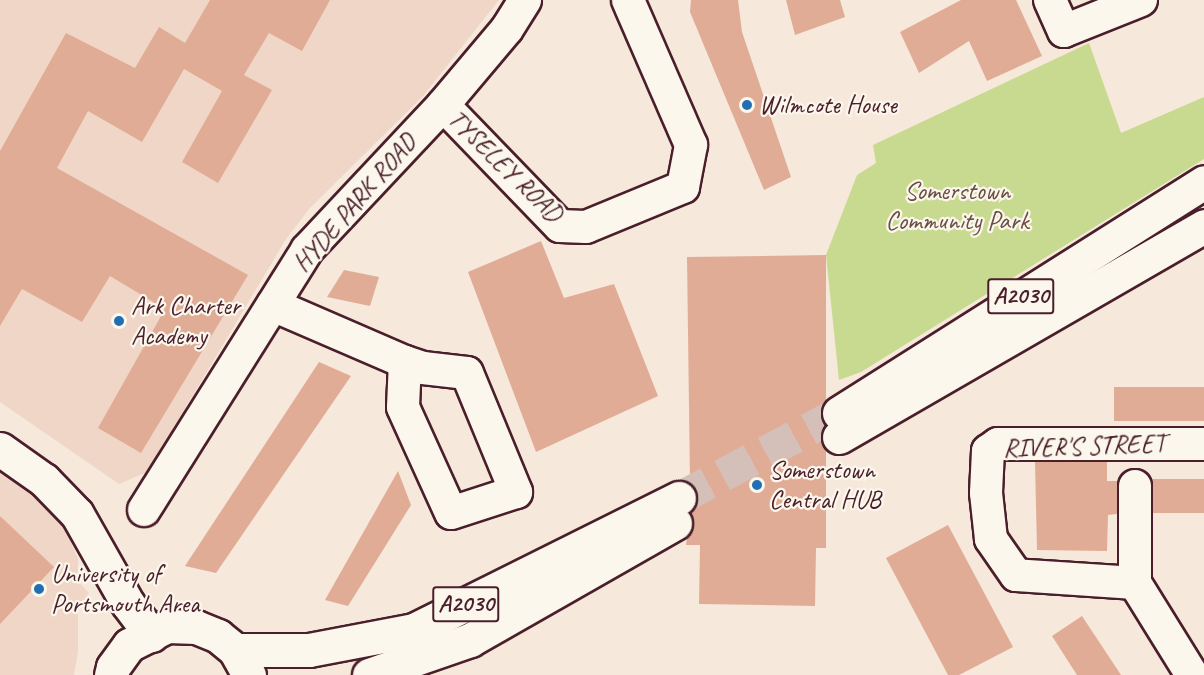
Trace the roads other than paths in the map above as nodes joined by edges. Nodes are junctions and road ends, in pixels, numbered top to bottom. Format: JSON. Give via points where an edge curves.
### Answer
{"nodes":[{"id":1,"x":525,"y":0,"type":"edge"},
{"id":2,"x":628,"y":0,"type":"edge"},
{"id":3,"x":1050,"y":0,"type":"edge"},
{"id":4,"x":1141,"y":0,"type":"edge"},
{"id":5,"x":442,"y":105,"type":"junction"},
{"id":6,"x":1204,"y":182,"type":"edge"},
{"id":7,"x":1204,"y":226,"type":"edge"},
{"id":8,"x":273,"y":305,"type":"junction"},
{"id":9,"x":405,"y":362,"type":"junction"},
{"id":10,"x":1204,"y":444,"type":"edge"},
{"id":11,"x":0,"y":449,"type":"edge"},
{"id":12,"x":1135,"y":486,"type":"dead end"},
{"id":13,"x":144,"y":510,"type":"dead end"},
{"id":14,"x":1135,"y":583,"type":"junction"},
{"id":15,"x":151,"y":634,"type":"junction"},
{"id":16,"x":242,"y":662,"type":"edge"},
{"id":17,"x":111,"y":675,"type":"edge"},
{"id":18,"x":369,"y":675,"type":"edge"},
{"id":19,"x":1192,"y":675,"type":"edge"}],
"edges":[{"from":1,"to":5,"type":"street","name":"HYDE PARK ROAD","via":[[507,29]]},
{"from":2,"to":5,"type":"street","name":"TYSELEY ROAD","via":[[691,145],[683,186],[586,227],[560,226]]},
{"from":3,"to":4,"type":"street","via":[[1064,31]]},
{"from":5,"to":8,"type":"street","name":"HYDE PARK ROAD","via":[[307,250]]},
{"from":6,"to":7,"type":"main road","number":"A2030","via":[[839,425]]},
{"from":8,"to":9,"type":"street"},
{"from":8,"to":13,"type":"street","name":"HYDE PARK ROAD"},
{"from":9,"to":9,"type":"street","via":[[403,407],[451,513],[516,492],[467,372],[423,368]]},
{"from":10,"to":14,"type":"street","name":"RIVER'S STREET","via":[[998,444],[988,451],[986,493],[991,539],[1016,575]]},
{"from":11,"to":15,"type":"main road","via":[[44,480],[77,514],[128,604]]},
{"from":12,"to":14,"type":"street"},
{"from":14,"to":19,"type":"street"},
{"from":15,"to":16,"type":"main road","via":[[167,626],[196,627],[218,636]]},
{"from":15,"to":17,"type":"main road","via":[[129,645]]},
{"from":16,"to":18,"type":"main road","number":"A2030","via":[[414,630],[679,509],[470,640]]}]}
